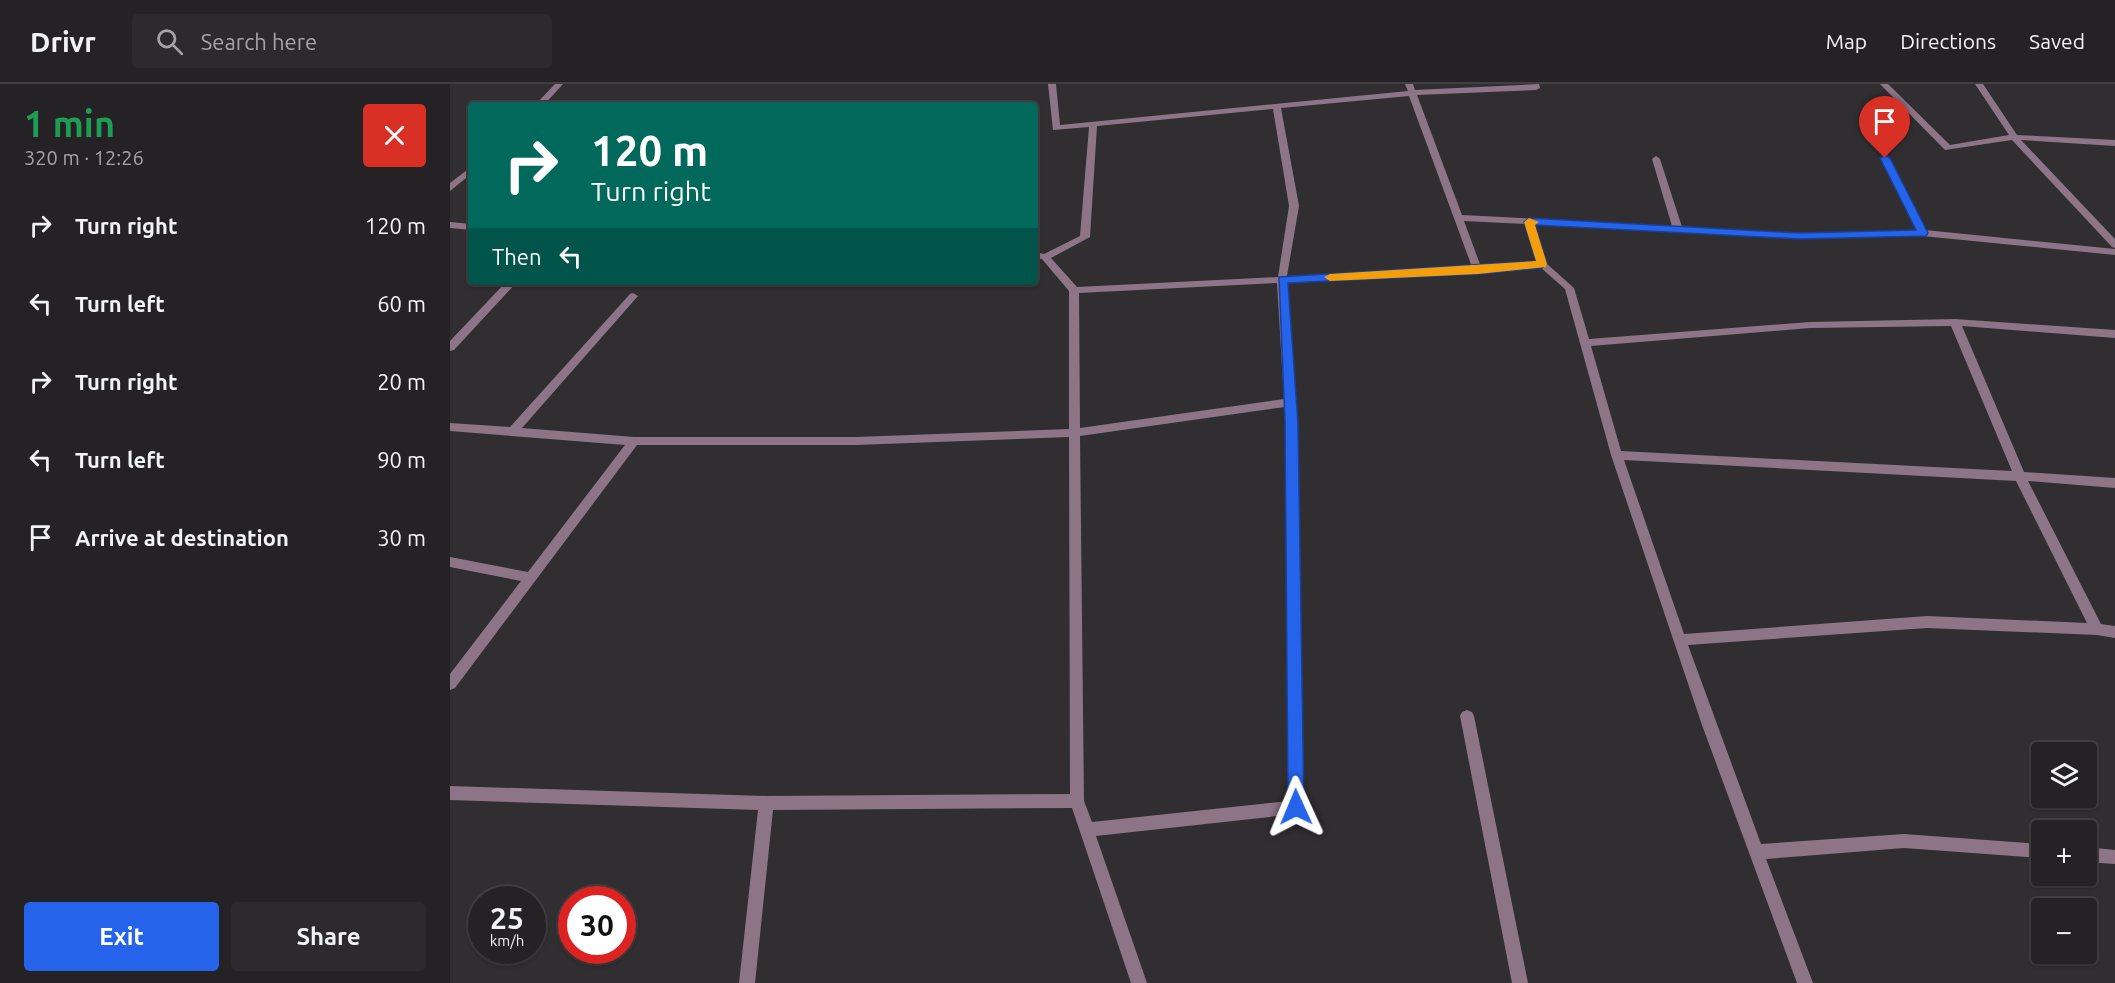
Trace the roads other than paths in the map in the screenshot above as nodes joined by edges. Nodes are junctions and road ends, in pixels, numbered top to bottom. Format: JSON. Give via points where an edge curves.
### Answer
{"nodes":[{"id":1,"x":559,"y":84,"type":"edge"},
{"id":2,"x":1052,"y":84,"type":"edge"},
{"id":3,"x":1535,"y":84,"type":"edge"},
{"id":4,"x":1884,"y":84,"type":"edge"},
{"id":5,"x":1979,"y":84,"type":"edge"},
{"id":6,"x":1411,"y":89,"type":"edge"},
{"id":7,"x":542,"y":102,"type":"edge"},
{"id":8,"x":1277,"y":106,"type":"junction"},
{"id":9,"x":1093,"y":124,"type":"junction"},
{"id":10,"x":2014,"y":137,"type":"junction"},
{"id":11,"x":2115,"y":143,"type":"edge"},
{"id":12,"x":1885,"y":158,"type":"dead end"},
{"id":13,"x":1656,"y":159,"type":"dead end"},
{"id":14,"x":468,"y":173,"type":"edge"},
{"id":15,"x":450,"y":188,"type":"edge"},
{"id":16,"x":1459,"y":218,"type":"junction"},
{"id":17,"x":1529,"y":222,"type":"junction"},
{"id":18,"x":450,"y":225,"type":"edge"},
{"id":19,"x":468,"y":227,"type":"edge"},
{"id":20,"x":1678,"y":230,"type":"junction"},
{"id":21,"x":1922,"y":233,"type":"junction"},
{"id":22,"x":2115,"y":245,"type":"edge"},
{"id":23,"x":2115,"y":252,"type":"edge"},
{"id":24,"x":1040,"y":256,"type":"edge"},
{"id":25,"x":1542,"y":264,"type":"junction"},
{"id":26,"x":1478,"y":270,"type":"junction"},
{"id":27,"x":1282,"y":279,"type":"junction"},
{"id":28,"x":509,"y":285,"type":"edge"},
{"id":29,"x":1074,"y":290,"type":"junction"},
{"id":30,"x":633,"y":296,"type":"dead end"},
{"id":31,"x":1954,"y":322,"type":"junction"},
{"id":32,"x":2115,"y":334,"type":"edge"},
{"id":33,"x":1585,"y":343,"type":"junction"},
{"id":34,"x":450,"y":347,"type":"edge"},
{"id":35,"x":1290,"y":402,"type":"junction"},
{"id":36,"x":450,"y":427,"type":"edge"},
{"id":37,"x":513,"y":431,"type":"junction"},
{"id":38,"x":1075,"y":433,"type":"junction"},
{"id":39,"x":634,"y":441,"type":"junction"},
{"id":40,"x":1617,"y":455,"type":"junction"},
{"id":41,"x":2019,"y":475,"type":"junction"},
{"id":42,"x":2115,"y":483,"type":"edge"},
{"id":43,"x":450,"y":562,"type":"edge"},
{"id":44,"x":531,"y":578,"type":"junction"},
{"id":45,"x":2097,"y":629,"type":"junction"},
{"id":46,"x":2115,"y":632,"type":"edge"},
{"id":47,"x":1680,"y":640,"type":"junction"},
{"id":48,"x":450,"y":684,"type":"edge"},
{"id":49,"x":1467,"y":716,"type":"dead end"},
{"id":50,"x":450,"y":793,"type":"edge"},
{"id":51,"x":1077,"y":801,"type":"junction"},
{"id":52,"x":766,"y":803,"type":"junction"},
{"id":53,"x":1087,"y":830,"type":"junction"},
{"id":54,"x":2031,"y":850,"type":"edge"},
{"id":55,"x":1756,"y":852,"type":"junction"},
{"id":56,"x":2097,"y":855,"type":"edge"},
{"id":57,"x":2115,"y":856,"type":"edge"},
{"id":58,"x":747,"y":983,"type":"edge"},
{"id":59,"x":1140,"y":983,"type":"edge"},
{"id":60,"x":1520,"y":983,"type":"edge"},
{"id":61,"x":1805,"y":983,"type":"edge"}],
"edges":[{"from":1,"to":7,"type":"street"},
{"from":2,"to":9,"type":"street","via":[[1056,128]]},
{"from":3,"to":6,"type":"street","via":[[1536,88]]},
{"from":4,"to":10,"type":"street","via":[[1948,148]]},
{"from":5,"to":10,"type":"street"},
{"from":6,"to":8,"type":"street"},
{"from":6,"to":16,"type":"street"},
{"from":8,"to":9,"type":"street"},
{"from":8,"to":27,"type":"street","via":[[1294,206]]},
{"from":9,"to":24,"type":"street","via":[[1084,237]]},
{"from":10,"to":11,"type":"street"},
{"from":10,"to":22,"type":"street"},
{"from":12,"to":21,"type":"street"},
{"from":13,"to":20,"type":"street"},
{"from":14,"to":15,"type":"street"},
{"from":16,"to":17,"type":"street"},
{"from":16,"to":26,"type":"street"},
{"from":17,"to":20,"type":"street"},
{"from":17,"to":25,"type":"street"},
{"from":18,"to":19,"type":"street"},
{"from":20,"to":21,"type":"street","via":[[1800,236]]},
{"from":21,"to":23,"type":"street"},
{"from":24,"to":29,"type":"street"},
{"from":25,"to":26,"type":"street"},
{"from":25,"to":33,"type":"street","via":[[1569,288]]},
{"from":26,"to":27,"type":"street"},
{"from":27,"to":29,"type":"street"},
{"from":27,"to":35,"type":"street"},
{"from":28,"to":34,"type":"street"},
{"from":29,"to":38,"type":"street"},
{"from":30,"to":37,"type":"street"},
{"from":31,"to":32,"type":"street"},
{"from":31,"to":33,"type":"street","via":[[1810,325]]},
{"from":31,"to":41,"type":"street"},
{"from":33,"to":40,"type":"street"},
{"from":35,"to":38,"type":"street"},
{"from":35,"to":53,"type":"street","via":[[1296,807]]},
{"from":36,"to":37,"type":"street"},
{"from":37,"to":39,"type":"street"},
{"from":38,"to":39,"type":"street","via":[[856,441]]},
{"from":38,"to":51,"type":"street"},
{"from":39,"to":44,"type":"street"},
{"from":40,"to":41,"type":"street"},
{"from":40,"to":47,"type":"street"},
{"from":41,"to":42,"type":"street"},
{"from":41,"to":45,"type":"street"},
{"from":43,"to":44,"type":"street"},
{"from":44,"to":48,"type":"street"},
{"from":45,"to":46,"type":"street"},
{"from":45,"to":47,"type":"street","via":[[1927,622]]},
{"from":47,"to":55,"type":"street"},
{"from":49,"to":60,"type":"street"},
{"from":50,"to":52,"type":"street"},
{"from":51,"to":52,"type":"street"},
{"from":51,"to":53,"type":"street"},
{"from":52,"to":58,"type":"street"},
{"from":53,"to":59,"type":"street"},
{"from":54,"to":55,"type":"street","via":[[1904,841]]},
{"from":55,"to":61,"type":"street"},
{"from":56,"to":57,"type":"street"}]}
